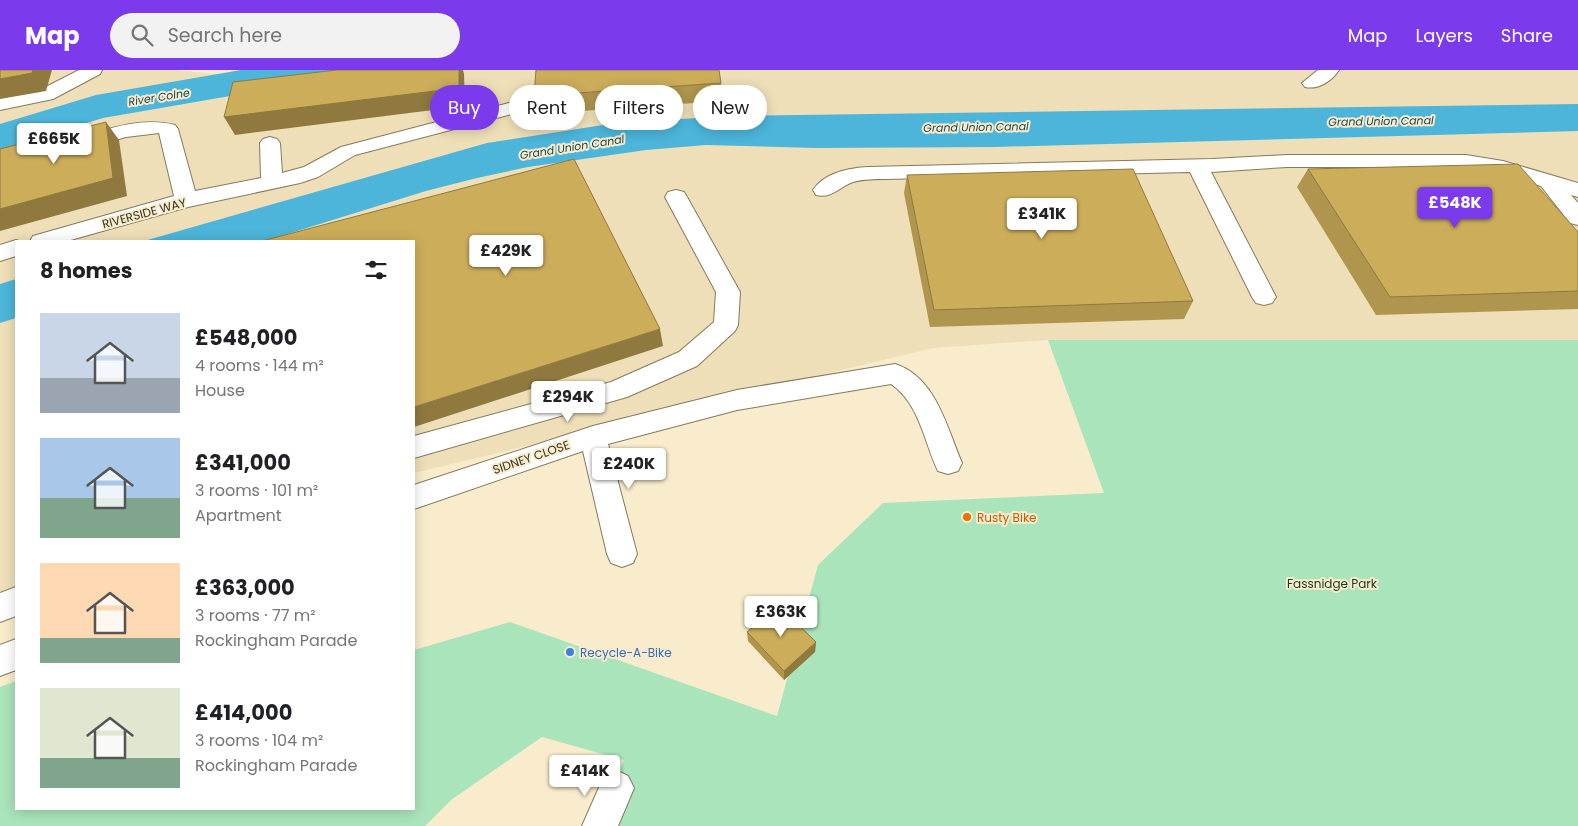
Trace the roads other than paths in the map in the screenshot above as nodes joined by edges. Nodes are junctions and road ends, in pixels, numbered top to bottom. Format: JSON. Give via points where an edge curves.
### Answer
{"nodes":[{"id":1,"x":93,"y":70,"type":"edge"},
{"id":2,"x":1330,"y":70,"type":"edge"},
{"id":3,"x":1312,"y":83,"type":"dead end"},
{"id":4,"x":0,"y":104,"type":"edge"},
{"id":5,"x":509,"y":109,"type":"dead end"},
{"id":6,"x":270,"y":142,"type":"dead end"},
{"id":7,"x":56,"y":150,"type":"edge"},
{"id":8,"x":1197,"y":166,"type":"junction"},
{"id":9,"x":272,"y":182,"type":"junction"},
{"id":10,"x":1549,"y":182,"type":"junction"},
{"id":11,"x":824,"y":190,"type":"dead end"},
{"id":12,"x":1578,"y":190,"type":"edge"},
{"id":13,"x":676,"y":197,"type":"dead end"},
{"id":14,"x":186,"y":200,"type":"junction"},
{"id":15,"x":1578,"y":218,"type":"edge"},
{"id":16,"x":45,"y":240,"type":"edge"},
{"id":17,"x":15,"y":248,"type":"edge"},
{"id":18,"x":0,"y":253,"type":"edge"},
{"id":19,"x":1264,"y":297,"type":"dead end"},
{"id":20,"x":593,"y":437,"type":"junction"},
{"id":21,"x":415,"y":447,"type":"edge"},
{"id":22,"x":948,"y":463,"type":"dead end"},
{"id":23,"x":415,"y":497,"type":"edge"},
{"id":24,"x":622,"y":554,"type":"dead end"},
{"id":25,"x":15,"y":601,"type":"edge"},
{"id":26,"x":0,"y":608,"type":"edge"},
{"id":27,"x":15,"y":654,"type":"edge"},
{"id":28,"x":0,"y":661,"type":"edge"},
{"id":29,"x":616,"y":788,"type":"dead end"},
{"id":30,"x":600,"y":826,"type":"edge"}],
"edges":[{"from":1,"to":4,"type":"street","via":[[46,95]]},
{"from":2,"to":3,"type":"street"},
{"from":5,"to":9,"type":"street","name":"RIVERSIDE WAY","via":[[348,151],[311,172]]},
{"from":6,"to":9,"type":"street"},
{"from":7,"to":14,"type":"street","via":[[141,128],[159,126],[168,129]]},
{"from":8,"to":10,"type":"street","via":[[1287,161],[1466,161]]},
{"from":8,"to":11,"type":"street","via":[[885,172],[850,175]]},
{"from":8,"to":19,"type":"street"},
{"from":9,"to":14,"type":"street","name":"RIVERSIDE WAY"},
{"from":10,"to":12,"type":"street"},
{"from":10,"to":15,"type":"street"},
{"from":13,"to":21,"type":"street","via":[[728,292],[726,325],[688,359],[618,390]]},
{"from":14,"to":16,"type":"street","name":"RIVERSIDE WAY"},
{"from":17,"to":18,"type":"street"},
{"from":20,"to":22,"type":"street","name":"SIDNEY CLOSE","via":[[736,400],[895,374],[911,384],[921,399]]},
{"from":20,"to":23,"type":"street","name":"SIDNEY CLOSE"},
{"from":20,"to":24,"type":"street"},
{"from":25,"to":26,"type":"street"},
{"from":27,"to":28,"type":"street"},
{"from":29,"to":30,"type":"street"}]}
